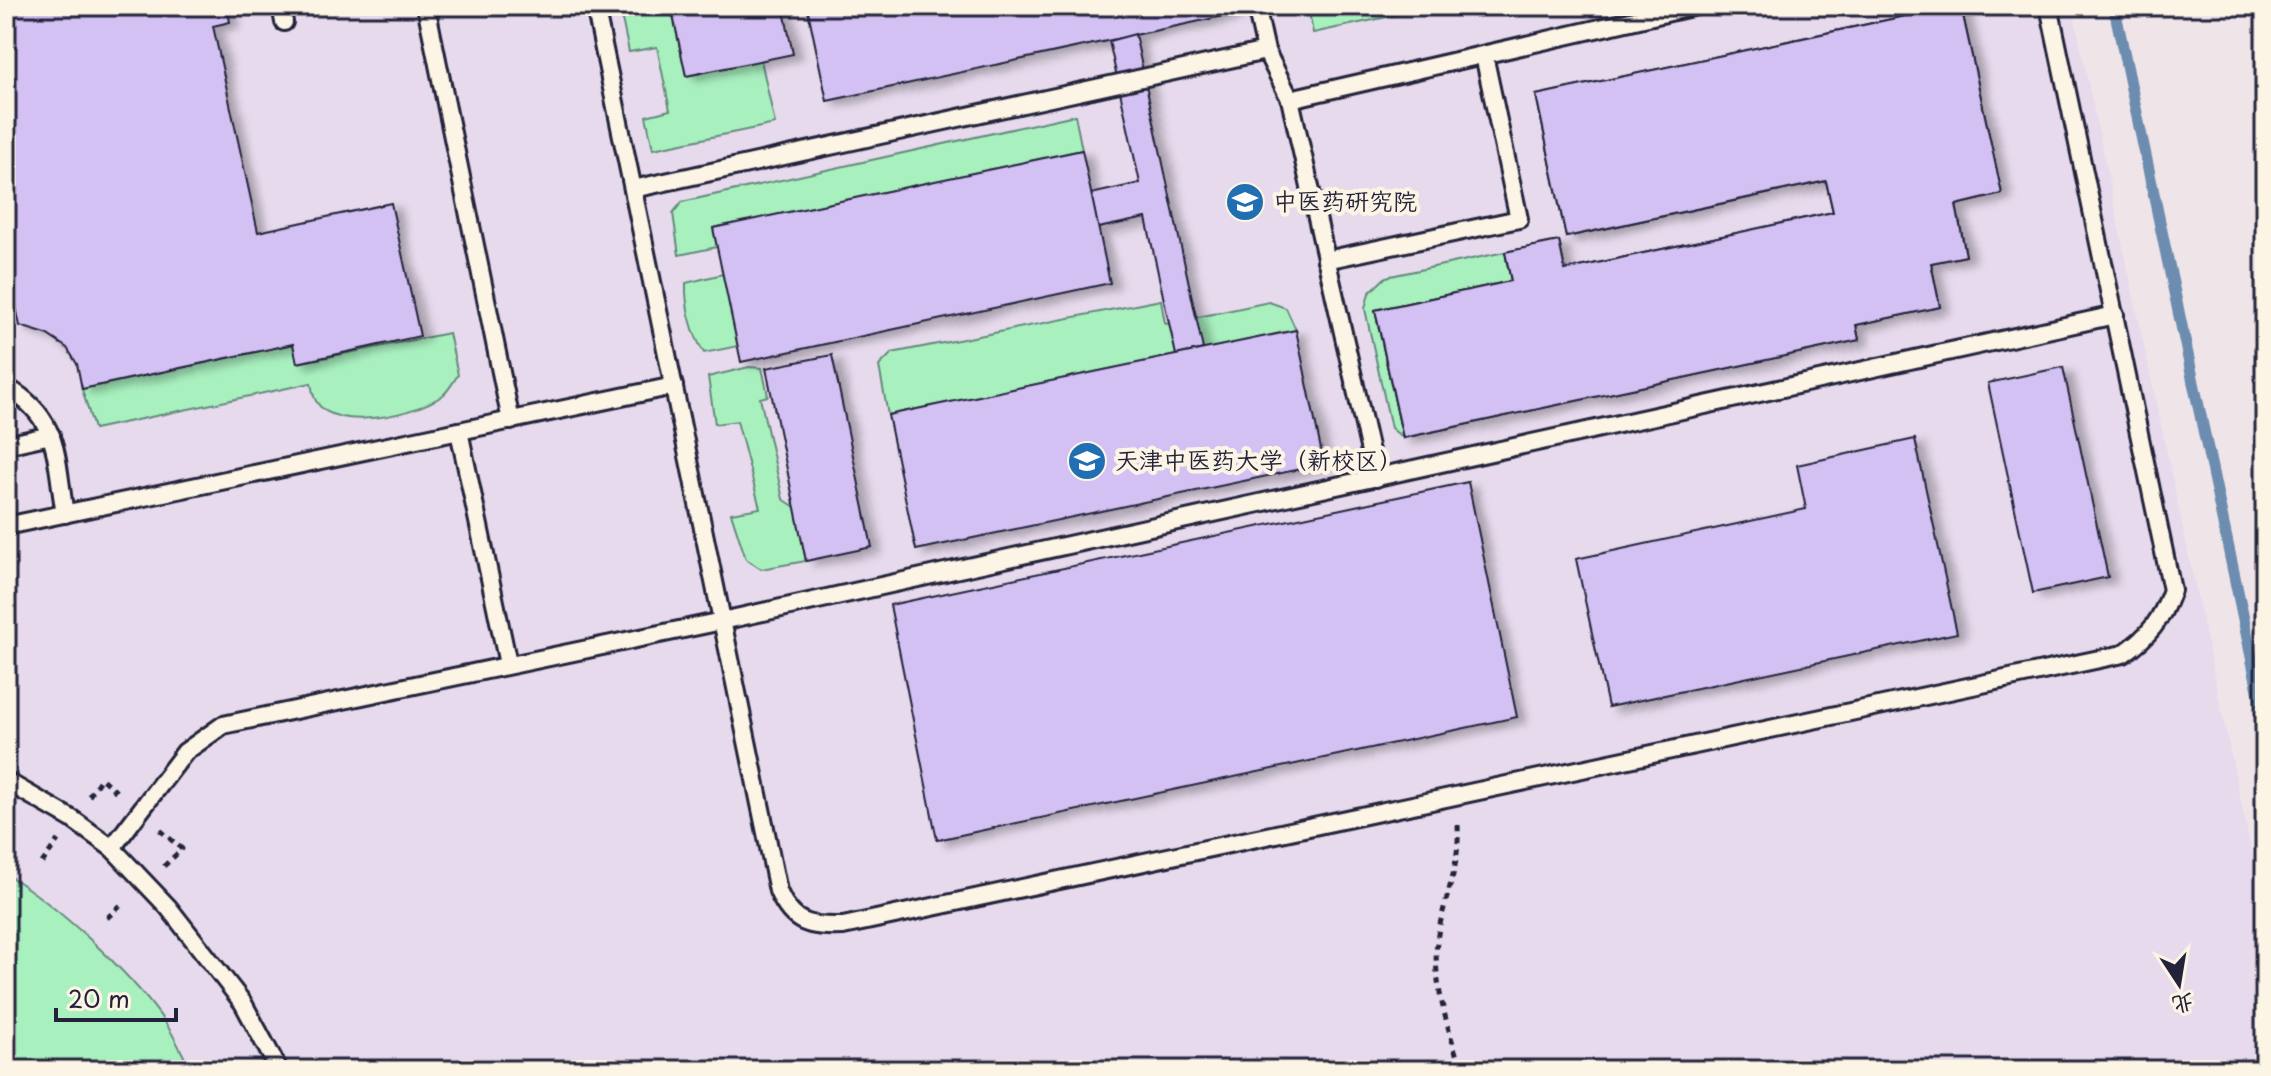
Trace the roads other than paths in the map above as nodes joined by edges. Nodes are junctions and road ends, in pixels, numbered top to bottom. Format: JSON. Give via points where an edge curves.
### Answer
{"nodes":[{"id":1,"x":426,"y":6,"type":"edge"},
{"id":2,"x":595,"y":6,"type":"edge"},
{"id":3,"x":1256,"y":6,"type":"edge"},
{"id":4,"x":1692,"y":6,"type":"edge"},
{"id":5,"x":2049,"y":6,"type":"edge"},
{"id":6,"x":1266,"y":51,"type":"junction"},
{"id":7,"x":1484,"y":55,"type":"junction"},
{"id":8,"x":1290,"y":99,"type":"junction"},
{"id":9,"x":633,"y":189,"type":"junction"},
{"id":10,"x":1326,"y":260,"type":"junction"},
{"id":11,"x":2115,"y":315,"type":"junction"},
{"id":12,"x":674,"y":386,"type":"junction"},
{"id":13,"x":6,"y":387,"type":"edge"},
{"id":14,"x":511,"y":421,"type":"junction"},
{"id":15,"x":459,"y":431,"type":"junction"},
{"id":16,"x":51,"y":435,"type":"junction"},
{"id":17,"x":6,"y":445,"type":"edge"},
{"id":18,"x":1376,"y":478,"type":"junction"},
{"id":19,"x":65,"y":514,"type":"junction"},
{"id":20,"x":6,"y":526,"type":"edge"},
{"id":21,"x":722,"y":621,"type":"junction"},
{"id":22,"x":508,"y":664,"type":"junction"},
{"id":23,"x":6,"y":781,"type":"edge"},
{"id":24,"x":112,"y":848,"type":"junction"},
{"id":25,"x":279,"y":1070,"type":"edge"}],
"edges":[{"from":1,"to":14,"type":"lane"},
{"from":2,"to":9,"type":"lane"},
{"from":3,"to":6,"type":"lane"},
{"from":4,"to":7,"type":"lane"},
{"from":5,"to":11,"type":"lane"},
{"from":6,"to":8,"type":"lane"},
{"from":6,"to":9,"type":"lane"},
{"from":7,"to":8,"type":"lane"},
{"from":7,"to":10,"type":"lane","via":[[1519,219]]},
{"from":8,"to":10,"type":"lane"},
{"from":9,"to":12,"type":"lane"},
{"from":10,"to":18,"type":"lane"},
{"from":11,"to":18,"type":"lane"},
{"from":11,"to":21,"type":"lane","via":[[2172,590],[2148,638],[2123,654],[820,927],[801,922],[786,910],[778,891]]},
{"from":12,"to":14,"type":"lane"},
{"from":12,"to":21,"type":"lane"},
{"from":13,"to":16,"type":"lane","via":[[31,401]]},
{"from":14,"to":15,"type":"lane"},
{"from":15,"to":19,"type":"lane"},
{"from":15,"to":22,"type":"lane"},
{"from":16,"to":17,"type":"lane"},
{"from":16,"to":19,"type":"lane"},
{"from":18,"to":21,"type":"lane"},
{"from":19,"to":20,"type":"lane"},
{"from":21,"to":22,"type":"lane"},
{"from":22,"to":24,"type":"lane","via":[[223,725],[185,752]]},
{"from":23,"to":24,"type":"lane"},
{"from":24,"to":25,"type":"lane","via":[[168,907],[243,1003]]}]}
